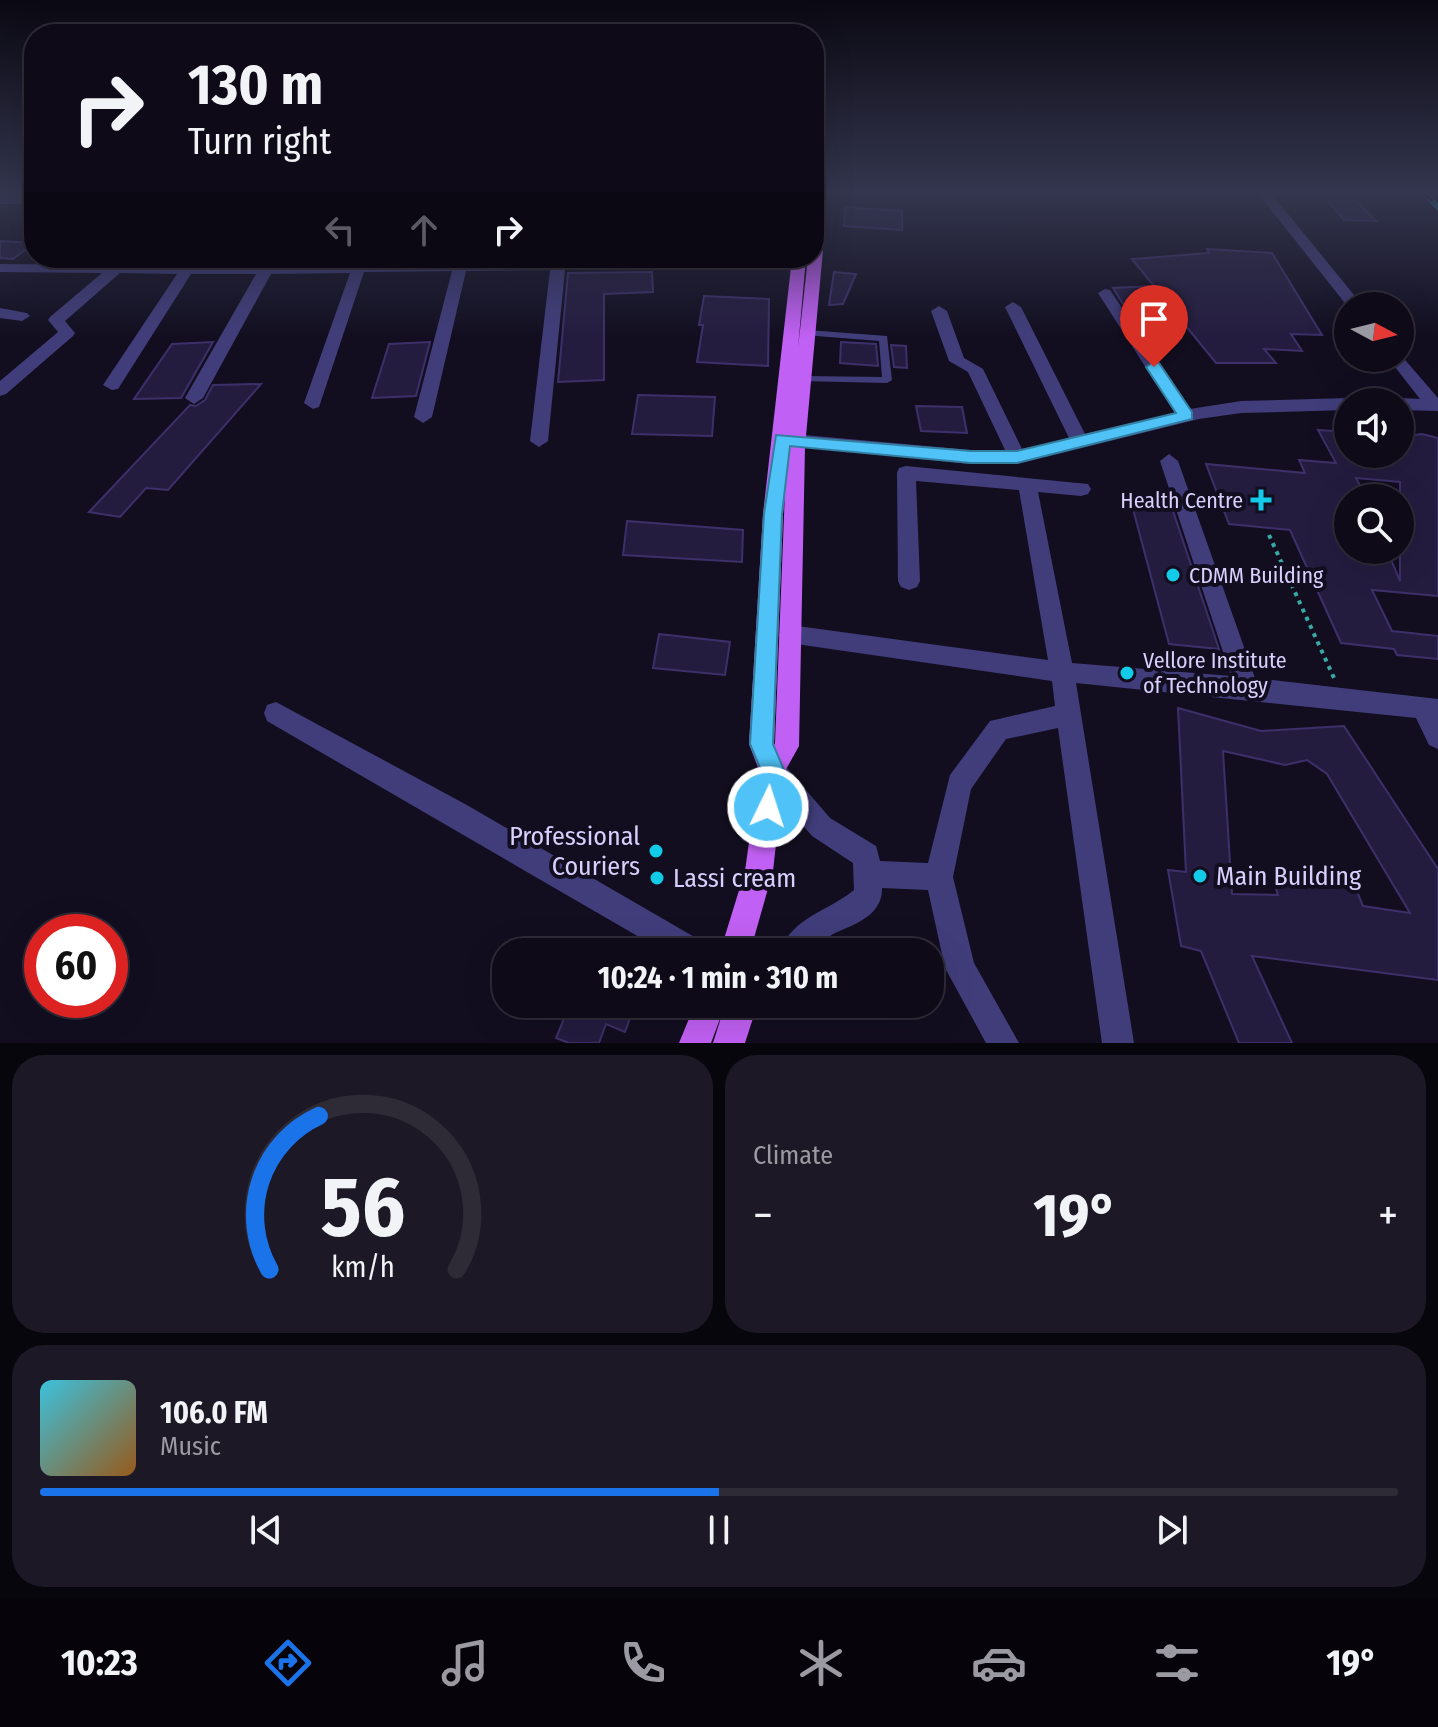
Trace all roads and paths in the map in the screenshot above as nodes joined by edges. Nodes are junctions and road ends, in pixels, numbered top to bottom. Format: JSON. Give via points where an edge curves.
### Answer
{"nodes":[{"id":1,"x":1302,"y":241,"type":"edge"},
{"id":2,"x":7,"y":268,"type":"edge"},
{"id":3,"x":194,"y":268,"type":"edge"},
{"id":4,"x":257,"y":268,"type":"edge"},
{"id":5,"x":276,"y":268,"type":"edge"},
{"id":6,"x":352,"y":268,"type":"edge"},
{"id":7,"x":409,"y":268,"type":"edge"},
{"id":8,"x":460,"y":268,"type":"edge"},
{"id":9,"x":558,"y":268,"type":"edge"},
{"id":10,"x":798,"y":268,"type":"edge"},
{"id":11,"x":814,"y":268,"type":"edge"},
{"id":12,"x":187,"y":269,"type":"junction"},
{"id":13,"x":266,"y":269,"type":"junction"},
{"id":14,"x":358,"y":269,"type":"junction"},
{"id":15,"x":114,"y":271,"type":"junction"},
{"id":16,"x":0,"y":280,"type":"edge"},
{"id":17,"x":1344,"y":292,"type":"edge"},
{"id":18,"x":1105,"y":293,"type":"dead end"},
{"id":19,"x":1013,"y":307,"type":"dead end"},
{"id":20,"x":939,"y":311,"type":"dead end"},
{"id":21,"x":0,"y":313,"type":"edge"},
{"id":22,"x":22,"y":316,"type":"dead end"},
{"id":23,"x":807,"y":333,"type":"junction"},
{"id":24,"x":1408,"y":372,"type":"edge"},
{"id":25,"x":803,"y":379,"type":"junction"},
{"id":26,"x":112,"y":385,"type":"dead end"},
{"id":27,"x":0,"y":390,"type":"edge"},
{"id":28,"x":194,"y":398,"type":"dead end"},
{"id":29,"x":313,"y":403,"type":"dead end"},
{"id":30,"x":1334,"y":404,"type":"edge"},
{"id":31,"x":1414,"y":404,"type":"edge"},
{"id":32,"x":1436,"y":405,"type":"edge"},
{"id":33,"x":1186,"y":416,"type":"junction"},
{"id":34,"x":423,"y":417,"type":"dead end"},
{"id":35,"x":790,"y":440,"type":"junction"},
{"id":36,"x":539,"y":441,"type":"dead end"},
{"id":37,"x":1080,"y":443,"type":"junction"},
{"id":38,"x":1017,"y":457,"type":"junction"},
{"id":39,"x":1169,"y":461,"type":"dead end"},
{"id":40,"x":1027,"y":484,"type":"junction"},
{"id":41,"x":1081,"y":489,"type":"dead end"},
{"id":42,"x":1269,"y":535,"type":"dead end"},
{"id":43,"x":909,"y":581,"type":"dead end"},
{"id":44,"x":790,"y":635,"type":"junction"},
{"id":45,"x":1062,"y":672,"type":"junction"},
{"id":46,"x":1334,"y":680,"type":"dead end"},
{"id":47,"x":1247,"y":688,"type":"junction"},
{"id":48,"x":1430,"y":709,"type":"edge"},
{"id":49,"x":276,"y":713,"type":"dead end"},
{"id":50,"x":1067,"y":715,"type":"junction"},
{"id":51,"x":1438,"y":737,"type":"edge"},
{"id":52,"x":772,"y":770,"type":"junction"},
{"id":53,"x":867,"y":874,"type":"junction"},
{"id":54,"x":939,"y":877,"type":"junction"},
{"id":55,"x":669,"y":938,"type":"edge"},
{"id":56,"x":739,"y":938,"type":"edge"},
{"id":57,"x":808,"y":938,"type":"edge"},
{"id":58,"x":705,"y":1018,"type":"edge"},
{"id":59,"x":738,"y":1018,"type":"edge"},
{"id":60,"x":695,"y":1043,"type":"edge"},
{"id":61,"x":729,"y":1043,"type":"edge"},
{"id":62,"x":1003,"y":1043,"type":"edge"},
{"id":63,"x":1118,"y":1043,"type":"edge"}],
"edges":[{"from":1,"to":17,"type":"street"},
{"from":2,"to":15,"type":"street"},
{"from":2,"to":16,"type":"street"},
{"from":3,"to":12,"type":"street"},
{"from":4,"to":13,"type":"street"},
{"from":5,"to":13,"type":"street"},
{"from":6,"to":14,"type":"street"},
{"from":7,"to":14,"type":"street"},
{"from":8,"to":34,"type":"street"},
{"from":9,"to":36,"type":"street"},
{"from":10,"to":35,"type":"main road"},
{"from":11,"to":23,"type":"main road"},
{"from":12,"to":15,"type":"street"},
{"from":12,"to":26,"type":"street"},
{"from":13,"to":28,"type":"street"},
{"from":14,"to":29,"type":"street"},
{"from":15,"to":27,"type":"street","via":[[56,320],[67,333]]},
{"from":18,"to":33,"type":"street"},
{"from":19,"to":37,"type":"street"},
{"from":20,"to":38,"type":"street","via":[[957,361],[975,369]]},
{"from":21,"to":22,"type":"street"},
{"from":23,"to":25,"type":"main road"},
{"from":23,"to":25,"type":"lane","via":[[884,338],[887,380]]},
{"from":24,"to":32,"type":"street"},
{"from":25,"to":35,"type":"main road"},
{"from":30,"to":33,"type":"street","via":[[1241,407]]},
{"from":31,"to":32,"type":"street"},
{"from":33,"to":37,"type":"street"},
{"from":35,"to":38,"type":"street"},
{"from":35,"to":44,"type":"main road"},
{"from":35,"to":52,"type":"main road","via":[[773,514],[761,744]]},
{"from":37,"to":38,"type":"street"},
{"from":39,"to":47,"type":"street"},
{"from":40,"to":41,"type":"street"},
{"from":40,"to":43,"type":"street","via":[[906,473]]},
{"from":40,"to":45,"type":"street"},
{"from":42,"to":46,"type":"path"},
{"from":44,"to":45,"type":"street"},
{"from":44,"to":52,"type":"main road","via":[[787,746]]},
{"from":45,"to":47,"type":"street"},
{"from":45,"to":50,"type":"street"},
{"from":47,"to":48,"type":"street"},
{"from":48,"to":51,"type":"street"},
{"from":49,"to":55,"type":"street"},
{"from":50,"to":54,"type":"street","via":[[999,729],[959,784]]},
{"from":50,"to":63,"type":"street"},
{"from":52,"to":53,"type":"street","via":[[821,827],[866,856]]},
{"from":52,"to":56,"type":"main road","via":[[759,871]]},
{"from":53,"to":54,"type":"street"},
{"from":53,"to":57,"type":"street","via":[[868,897],[843,917],[822,923]]},
{"from":54,"to":62,"type":"street","via":[[960,968]]},
{"from":58,"to":60,"type":"main road"},
{"from":59,"to":61,"type":"main road"}]}
